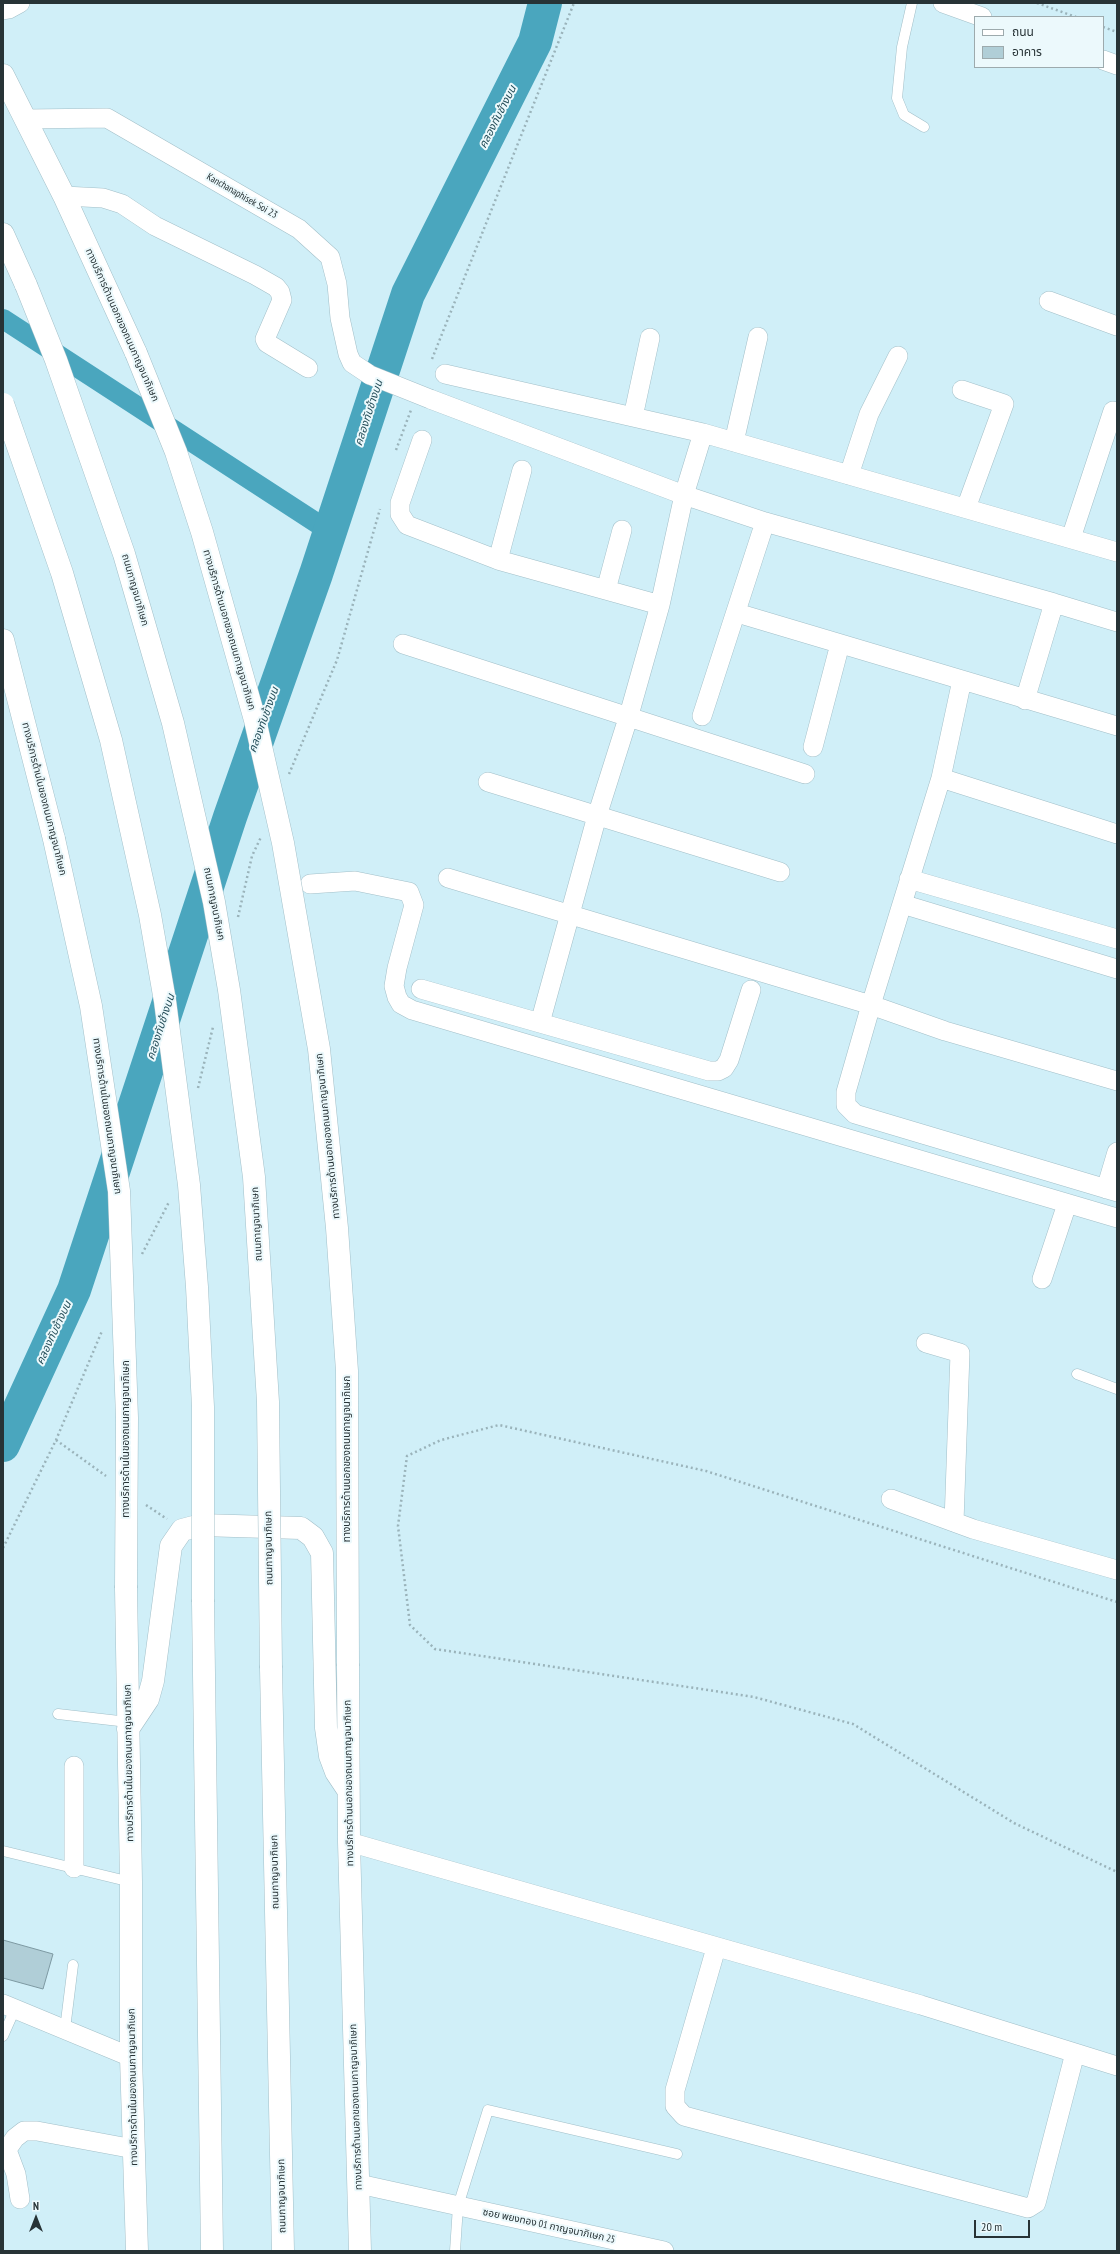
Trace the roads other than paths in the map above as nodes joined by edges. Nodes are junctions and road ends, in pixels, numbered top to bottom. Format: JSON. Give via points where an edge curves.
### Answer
{"nodes":[{"id":1,"x":20,"y":3,"type":"edge"},
{"id":2,"x":912,"y":3,"type":"edge"},
{"id":3,"x":943,"y":3,"type":"edge"},
{"id":4,"x":3,"y":10,"type":"edge"},
{"id":5,"x":979,"y":16,"type":"edge"},
{"id":6,"x":1104,"y":60,"type":"edge"},
{"id":7,"x":1117,"y":65,"type":"edge"},
{"id":8,"x":3,"y":75,"type":"edge"},
{"id":9,"x":26,"y":119,"type":"junction"},
{"id":10,"x":924,"y":127,"type":"dead end"},
{"id":11,"x":64,"y":196,"type":"junction"},
{"id":12,"x":3,"y":234,"type":"edge"},
{"id":13,"x":1049,"y":301,"type":"dead end"},
{"id":14,"x":1117,"y":326,"type":"edge"},
{"id":15,"x":758,"y":337,"type":"dead end"},
{"id":16,"x":650,"y":338,"type":"dead end"},
{"id":17,"x":898,"y":356,"type":"dead end"},
{"id":18,"x":308,"y":368,"type":"dead end"},
{"id":19,"x":438,"y":368,"type":"road end"},
{"id":20,"x":962,"y":390,"type":"dead end"},
{"id":21,"x":3,"y":404,"type":"edge"},
{"id":22,"x":1112,"y":411,"type":"dead end"},
{"id":23,"x":633,"y":417,"type":"junction"},
{"id":24,"x":703,"y":433,"type":"junction"},
{"id":25,"x":422,"y":440,"type":"dead end"},
{"id":26,"x":734,"y":442,"type":"junction"},
{"id":27,"x":522,"y":470,"type":"dead end"},
{"id":28,"x":849,"y":475,"type":"junction"},
{"id":29,"x":684,"y":495,"type":"junction"},
{"id":30,"x":966,"y":508,"type":"junction"},
{"id":31,"x":765,"y":522,"type":"junction"},
{"id":32,"x":622,"y":530,"type":"dead end"},
{"id":33,"x":1071,"y":538,"type":"junction"},
{"id":34,"x":1117,"y":552,"type":"edge"},
{"id":35,"x":498,"y":560,"type":"junction"},
{"id":36,"x":606,"y":590,"type":"junction"},
{"id":37,"x":1054,"y":603,"type":"junction"},
{"id":38,"x":660,"y":605,"type":"junction"},
{"id":39,"x":737,"y":613,"type":"junction"},
{"id":40,"x":1117,"y":622,"type":"edge"},
{"id":41,"x":3,"y":640,"type":"edge"},
{"id":42,"x":403,"y":644,"type":"dead end"},
{"id":43,"x":840,"y":644,"type":"junction"},
{"id":44,"x":962,"y":680,"type":"junction"},
{"id":45,"x":1025,"y":700,"type":"junction"},
{"id":46,"x":629,"y":715,"type":"junction"},
{"id":47,"x":702,"y":716,"type":"dead end"},
{"id":48,"x":1117,"y":726,"type":"edge"},
{"id":49,"x":813,"y":747,"type":"dead end"},
{"id":50,"x":805,"y":774,"type":"dead end"},
{"id":51,"x":940,"y":778,"type":"junction"},
{"id":52,"x":488,"y":782,"type":"dead end"},
{"id":53,"x":597,"y":816,"type":"junction"},
{"id":54,"x":1117,"y":834,"type":"edge"},
{"id":55,"x":780,"y":872,"type":"dead end"},
{"id":56,"x":448,"y":878,"type":"dead end"},
{"id":57,"x":909,"y":879,"type":"junction"},
{"id":58,"x":310,"y":884,"type":"dead end"},
{"id":59,"x":902,"y":904,"type":"junction"},
{"id":60,"x":570,"y":913,"type":"junction"},
{"id":61,"x":1117,"y":939,"type":"edge"},
{"id":62,"x":1117,"y":969,"type":"edge"},
{"id":63,"x":421,"y":989,"type":"dead end"},
{"id":64,"x":751,"y":990,"type":"dead end"},
{"id":65,"x":871,"y":1005,"type":"junction"},
{"id":66,"x":540,"y":1024,"type":"junction"},
{"id":67,"x":1117,"y":1081,"type":"edge"},
{"id":68,"x":1117,"y":1152,"type":"edge"},
{"id":69,"x":1112,"y":1190,"type":"edge"},
{"id":70,"x":1067,"y":1204,"type":"junction"},
{"id":71,"x":1117,"y":1218,"type":"edge"},
{"id":72,"x":1042,"y":1279,"type":"dead end"},
{"id":73,"x":926,"y":1344,"type":"dead end"},
{"id":74,"x":1077,"y":1374,"type":"dead end"},
{"id":75,"x":1117,"y":1389,"type":"edge"},
{"id":76,"x":891,"y":1499,"type":"dead end"},
{"id":77,"x":954,"y":1522,"type":"junction"},
{"id":78,"x":1117,"y":1570,"type":"edge"},
{"id":79,"x":58,"y":1714,"type":"dead end"},
{"id":80,"x":128,"y":1726,"type":"junction"},
{"id":81,"x":74,"y":1766,"type":"dead end"},
{"id":82,"x":348,"y":1790,"type":"junction"},
{"id":83,"x":349,"y":1842,"type":"junction"},
{"id":84,"x":3,"y":1851,"type":"edge"},
{"id":85,"x":74,"y":1868,"type":"junction"},
{"id":86,"x":131,"y":1882,"type":"junction"},
{"id":87,"x":716,"y":1948,"type":"junction"},
{"id":88,"x":73,"y":1965,"type":"dead end"},
{"id":89,"x":9,"y":2007,"type":"edge"},
{"id":90,"x":65,"y":2029,"type":"junction"},
{"id":91,"x":3,"y":2036,"type":"edge"},
{"id":92,"x":1075,"y":2053,"type":"junction"},
{"id":93,"x":131,"y":2057,"type":"junction"},
{"id":94,"x":1117,"y":2066,"type":"edge"},
{"id":95,"x":134,"y":2150,"type":"junction"},
{"id":96,"x":5,"y":2153,"type":"edge"},
{"id":97,"x":677,"y":2154,"type":"dead end"},
{"id":98,"x":359,"y":2184,"type":"junction"},
{"id":99,"x":20,"y":2199,"type":"dead end"},
{"id":100,"x":458,"y":2206,"type":"junction"},
{"id":101,"x":138,"y":2251,"type":"edge"},
{"id":102,"x":212,"y":2251,"type":"edge"},
{"id":103,"x":283,"y":2251,"type":"edge"},
{"id":104,"x":360,"y":2251,"type":"edge"},
{"id":105,"x":455,"y":2251,"type":"edge"},
{"id":106,"x":664,"y":2251,"type":"edge"}],
"edges":[{"from":1,"to":4,"type":"street"},
{"from":2,"to":10,"type":"lane","via":[[902,47],[897,98],[904,115]]},
{"from":3,"to":5,"type":"street"},
{"from":6,"to":7,"type":"street"},
{"from":8,"to":9,"type":"main road","name":"ทางบริการด้านนอกของถนนกาญจนาภิเษก"},
{"from":9,"to":11,"type":"main road","name":"ทางบริการด้านนอกของถนนกาญจนาภิเษก"},
{"from":9,"to":29,"type":"street","name":"Kanchanaphisek Soi 23","bridge":true,"via":[[107,118],[299,229],[330,257],[348,354],[352,363],[370,375],[421,402]]},
{"from":11,"to":18,"type":"street","via":[[103,198],[122,204],[155,226],[276,287],[282,300],[265,339],[267,343]]},
{"from":11,"to":82,"type":"main road","name":"ทางบริการด้านนอกของถนนกาญจนาภิเษก","bridge":true,"via":[[136,353],[176,452],[202,532],[254,720],[283,843],[319,1049],[337,1228],[347,1371]]},
{"from":12,"to":103,"type":"main road","name":"ถนนกาญจนาภิเษก","bridge":true,"via":[[56,360],[124,554],[173,723],[214,902],[229,990],[254,1177],[268,1402]]},
{"from":13,"to":14,"type":"street"},
{"from":15,"to":26,"type":"street"},
{"from":16,"to":23,"type":"street"},
{"from":17,"to":28,"type":"street","via":[[869,414]]},
{"from":19,"to":23,"type":"street"},
{"from":20,"to":30,"type":"street","via":[[1004,404]]},
{"from":21,"to":102,"type":"main road","bridge":true,"via":[[62,573],[111,740],[148,907],[165,1001],[189,1185],[203,1407],[203,1602]]},
{"from":22,"to":33,"type":"street"},
{"from":23,"to":24,"type":"street"},
{"from":24,"to":26,"type":"street"},
{"from":24,"to":29,"type":"street"},
{"from":25,"to":35,"type":"street","via":[[400,503],[402,520],[407,525]]},
{"from":26,"to":28,"type":"street"},
{"from":27,"to":35,"type":"street"},
{"from":28,"to":30,"type":"street"},
{"from":29,"to":31,"type":"street","name":"Kanchanaphisek Soi 23"},
{"from":29,"to":38,"type":"street"},
{"from":30,"to":33,"type":"street"},
{"from":31,"to":37,"type":"street","name":"Kanchanaphisek Soi 23"},
{"from":31,"to":39,"type":"street"},
{"from":32,"to":36,"type":"street"},
{"from":33,"to":34,"type":"street"},
{"from":35,"to":36,"type":"street"},
{"from":36,"to":38,"type":"street"},
{"from":37,"to":40,"type":"street","name":"Kanchanaphisek Soi 23"},
{"from":37,"to":45,"type":"street"},
{"from":38,"to":46,"type":"street"},
{"from":39,"to":43,"type":"street"},
{"from":39,"to":47,"type":"street"},
{"from":41,"to":80,"type":"main road","name":"ทางบริการด้านในของถนนกาญจนาภิเษก","bridge":true,"via":[[54,838],[91,1006],[118,1191],[127,1418]]},
{"from":42,"to":46,"type":"street"},
{"from":43,"to":44,"type":"street"},
{"from":43,"to":49,"type":"street"},
{"from":44,"to":45,"type":"street"},
{"from":44,"to":51,"type":"street"},
{"from":45,"to":48,"type":"street"},
{"from":46,"to":50,"type":"street"},
{"from":46,"to":53,"type":"street"},
{"from":51,"to":54,"type":"street"},
{"from":51,"to":57,"type":"street"},
{"from":52,"to":53,"type":"street"},
{"from":53,"to":55,"type":"street"},
{"from":53,"to":60,"type":"street"},
{"from":56,"to":60,"type":"street"},
{"from":57,"to":59,"type":"street"},
{"from":57,"to":61,"type":"street"},
{"from":58,"to":70,"type":"street","via":[[355,881],[409,892],[414,905],[394,986],[402,1004],[412,1010]]},
{"from":59,"to":62,"type":"street"},
{"from":59,"to":65,"type":"street"},
{"from":60,"to":65,"type":"street"},
{"from":60,"to":66,"type":"street"},
{"from":63,"to":66,"type":"street"},
{"from":64,"to":66,"type":"street","via":[[729,1060],[724,1068],[718,1071],[709,1071]]},
{"from":65,"to":67,"type":"street","via":[[945,1031]]},
{"from":65,"to":69,"type":"street","via":[[846,1092],[846,1105],[855,1114]]},
{"from":68,"to":69,"type":"street"},
{"from":70,"to":71,"type":"street"},
{"from":70,"to":72,"type":"street"},
{"from":73,"to":77,"type":"street","via":[[960,1354]]},
{"from":74,"to":75,"type":"lane"},
{"from":76,"to":77,"type":"street"},
{"from":77,"to":78,"type":"street"},
{"from":79,"to":80,"type":"lane"},
{"from":80,"to":82,"type":"main road","via":[[148,1699],[153,1681],[171,1546],[182,1530],[200,1525],[301,1528],[313,1537],[322,1553],[326,1728],[330,1756],[336,1772]]},
{"from":80,"to":86,"type":"main road","name":"ทางบริการด้านในของถนนกาญจนาภิเษก"},
{"from":81,"to":85,"type":"street"},
{"from":82,"to":83,"type":"main road","name":"ทางบริการด้านนอกของถนนกาญจนาภิเษก"},
{"from":83,"to":87,"type":"street"},
{"from":83,"to":98,"type":"main road","name":"ทางบริการด้านนอกของถนนกาญจนาภิเษก"},
{"from":84,"to":85,"type":"lane"},
{"from":85,"to":86,"type":"lane"},
{"from":86,"to":93,"type":"main road","name":"ทางบริการด้านในของถนนกาญจนาภิเษก"},
{"from":87,"to":92,"type":"street","via":[[921,2005]]},
{"from":87,"to":92,"type":"street","via":[[675,2090],[675,2106],[684,2116],[1028,2208],[1036,2203]]},
{"from":88,"to":90,"type":"lane"},
{"from":89,"to":90,"type":"street"},
{"from":89,"to":91,"type":"lane"},
{"from":90,"to":93,"type":"street"},
{"from":92,"to":94,"type":"street"},
{"from":93,"to":95,"type":"main road","name":"ทางบริการด้านในของถนนกาญจนาภิเษก"},
{"from":95,"to":96,"type":"street","via":[[37,2131],[24,2131],[15,2138]]},
{"from":95,"to":101,"type":"main road","name":"ทางบริการด้านในของถนนกาญจนาภิเษก"},
{"from":96,"to":99,"type":"street","via":[[16,2174]]},
{"from":97,"to":100,"type":"lane","via":[[488,2110]]},
{"from":98,"to":100,"type":"street","name":"ซอย พยงทอง 01 กาญจนาภิเษก 25"},
{"from":98,"to":104,"type":"main road","name":"ทางบริการด้านนอกของถนนกาญจนาภิเษก"},
{"from":100,"to":105,"type":"lane"},
{"from":100,"to":106,"type":"street","name":"ซอย พยงทอง 01 กาญจนาภิเษก 25"}]}
